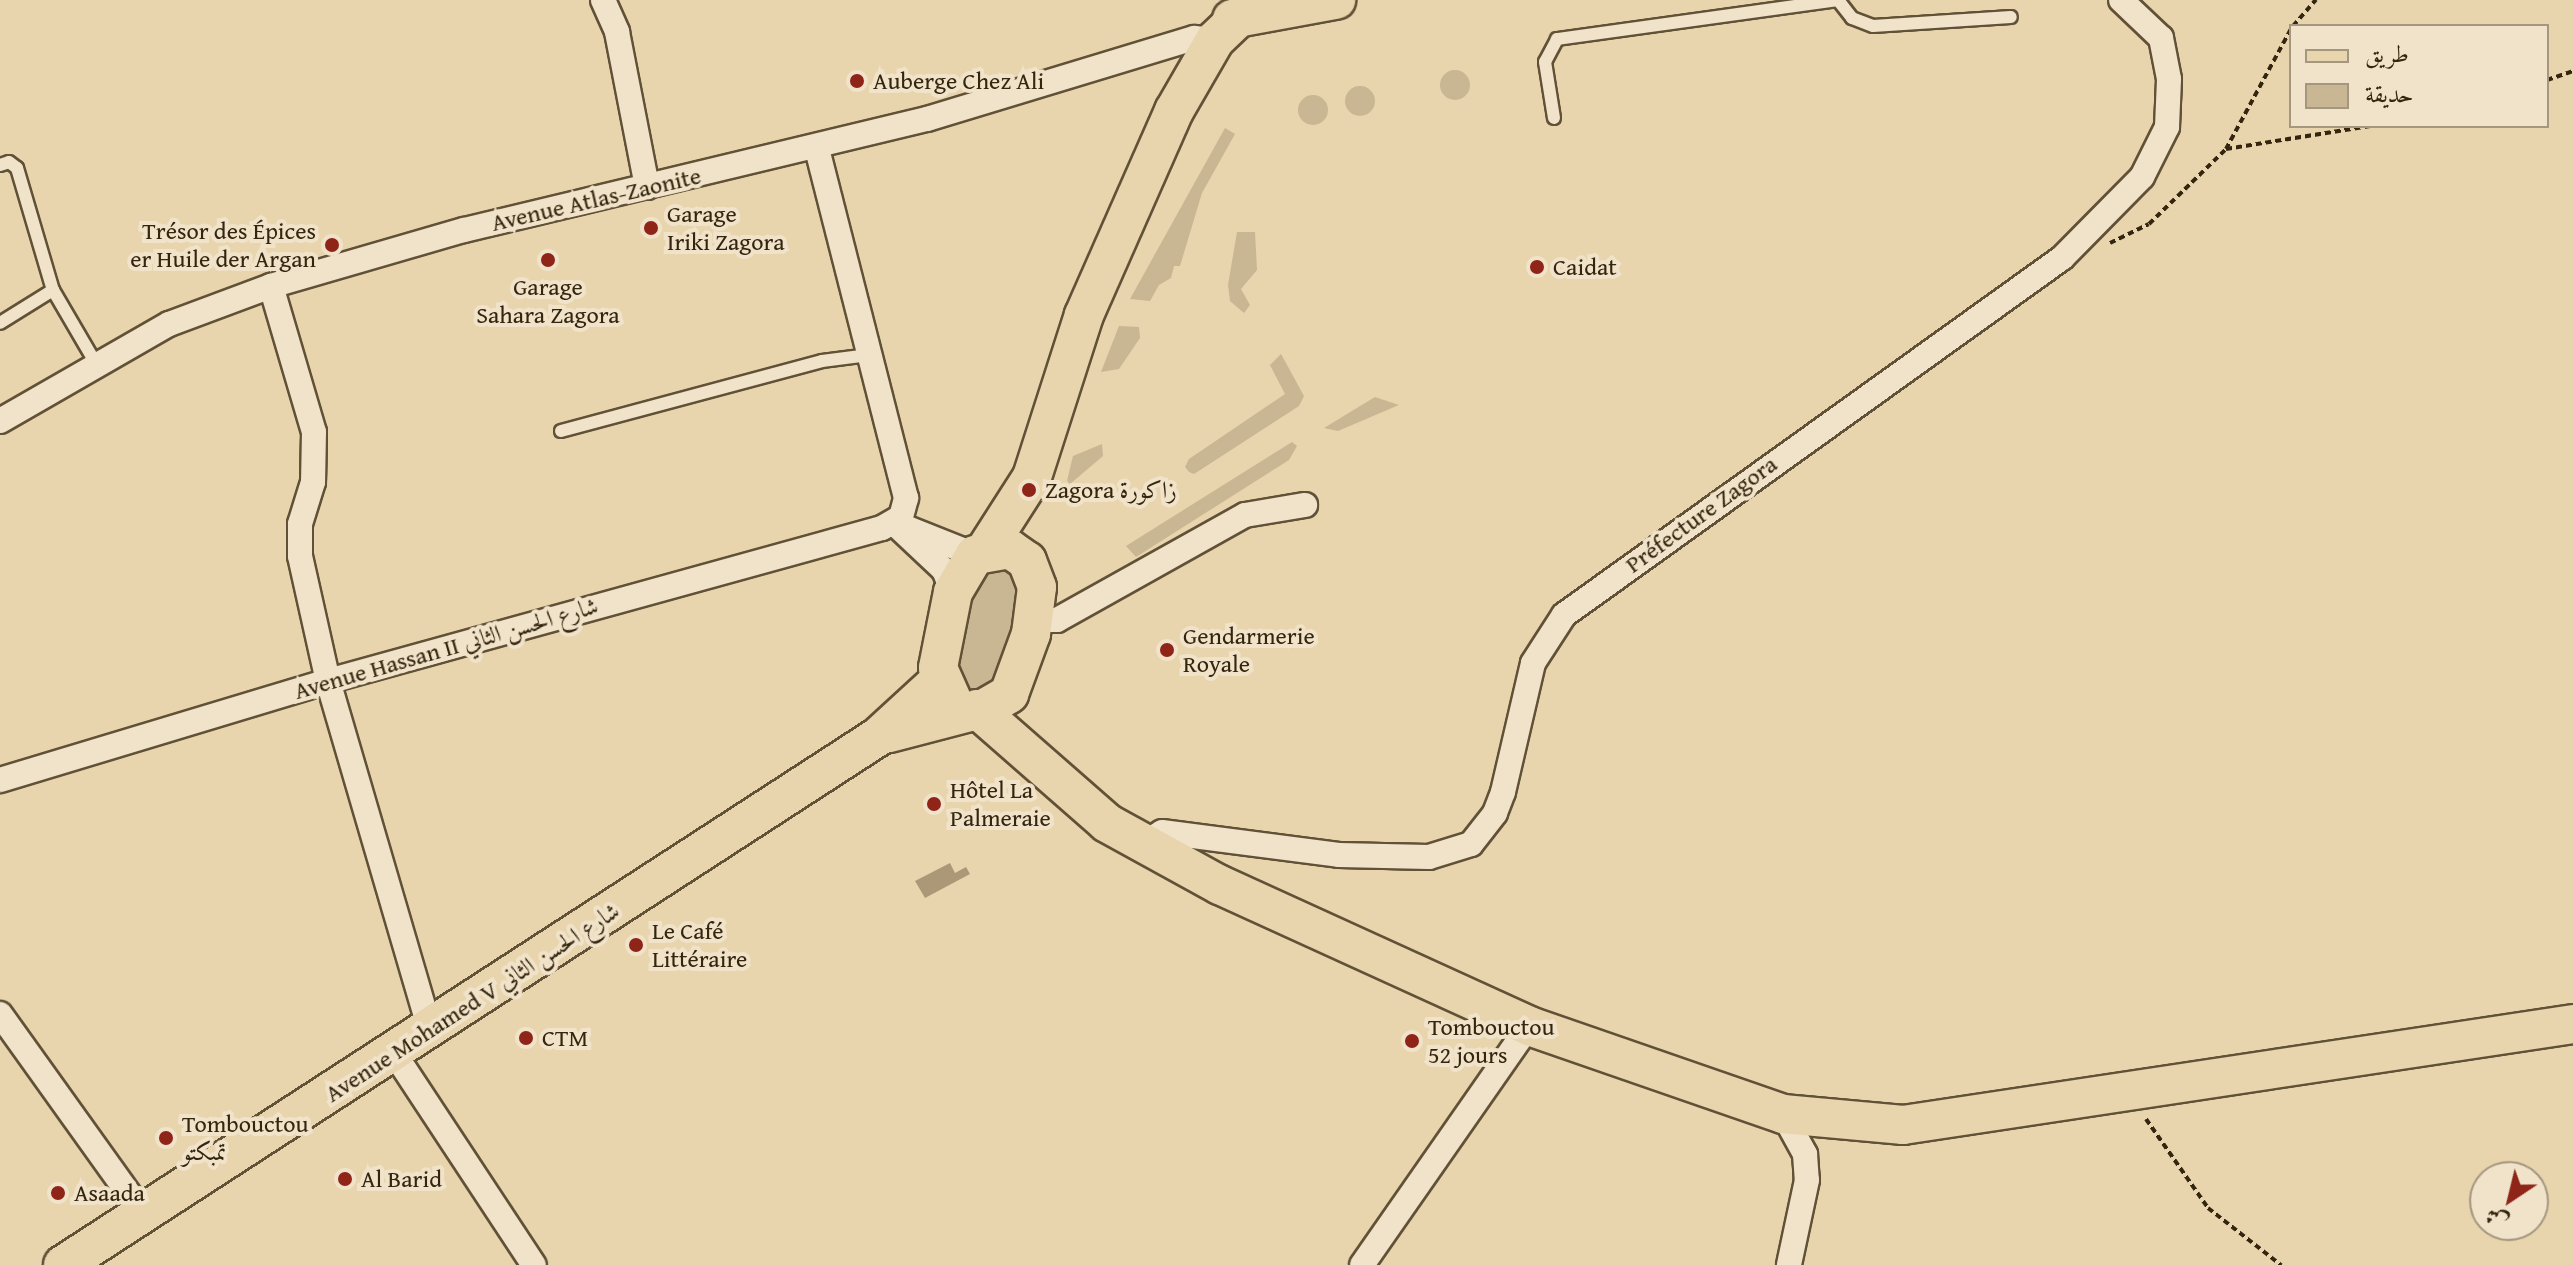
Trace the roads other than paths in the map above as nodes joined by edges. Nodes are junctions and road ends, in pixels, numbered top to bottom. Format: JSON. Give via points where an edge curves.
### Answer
{"nodes":[{"id":1,"x":603,"y":0,"type":"edge"},
{"id":2,"x":1336,"y":0,"type":"edge"},
{"id":3,"x":1837,"y":0,"type":"edge"},
{"id":4,"x":2121,"y":0,"type":"edge"},
{"id":5,"x":2011,"y":17,"type":"dead end"},
{"id":6,"x":1235,"y":20,"type":"edge"},
{"id":7,"x":1554,"y":118,"type":"dead end"},
{"id":8,"x":817,"y":148,"type":"junction"},
{"id":9,"x":0,"y":165,"type":"edge"},
{"id":10,"x":647,"y":187,"type":"junction"},
{"id":11,"x":271,"y":286,"type":"junction"},
{"id":12,"x":53,"y":290,"type":"junction"},
{"id":13,"x":0,"y":323,"type":"edge"},
{"id":14,"x":869,"y":355,"type":"junction"},
{"id":15,"x":95,"y":362,"type":"junction"},
{"id":16,"x":0,"y":421,"type":"edge"},
{"id":17,"x":561,"y":431,"type":"dead end"},
{"id":18,"x":1032,"y":477,"type":"junction"},
{"id":19,"x":1305,"y":505,"type":"dead end"},
{"id":20,"x":894,"y":523,"type":"junction"},
{"id":21,"x":981,"y":552,"type":"junction"},
{"id":22,"x":1032,"y":569,"type":"junction"},
{"id":23,"x":953,"y":592,"type":"junction"},
{"id":24,"x":1034,"y":620,"type":"junction"},
{"id":25,"x":940,"y":680,"type":"junction"},
{"id":26,"x":328,"y":681,"type":"junction"},
{"id":27,"x":985,"y":704,"type":"junction"},
{"id":28,"x":879,"y":736,"type":"junction"},
{"id":29,"x":0,"y":780,"type":"edge"},
{"id":30,"x":1143,"y":844,"type":"junction"},
{"id":31,"x":0,"y":1014,"type":"edge"},
{"id":32,"x":2573,"y":1024,"type":"edge"},
{"id":33,"x":1529,"y":1026,"type":"junction"},
{"id":34,"x":430,"y":1030,"type":"junction"},
{"id":35,"x":394,"y":1053,"type":"junction"},
{"id":36,"x":1783,"y":1114,"type":"junction"},
{"id":37,"x":143,"y":1214,"type":"junction"},
{"id":38,"x":63,"y":1265,"type":"edge"},
{"id":39,"x":534,"y":1265,"type":"edge"},
{"id":40,"x":1362,"y":1265,"type":"edge"},
{"id":41,"x":1789,"y":1265,"type":"edge"}],
"edges":[{"from":1,"to":10,"type":"street","via":[[617,32]]},
{"from":2,"to":6,"type":"main road"},
{"from":3,"to":5,"type":"lane","via":[[1852,18],[1873,26]]},
{"from":3,"to":7,"type":"lane","via":[[1557,39],[1545,62]]},
{"from":4,"to":30,"type":"street","name":"Préfecture Zagora","via":[[2161,38],[2169,79],[2167,127],[2137,183],[2062,258],[1564,615],[1533,663],[1503,792],[1495,813],[1471,844],[1429,857],[1339,855],[1162,832]]},
{"from":6,"to":8,"type":"street","name":"Avenue Atlas-Zaonite","via":[[1194,38]]},
{"from":6,"to":18,"type":"main road","via":[[1174,111],[1114,239]]},
{"from":8,"to":10,"type":"street","name":"Avenue Atlas-Zaonite"},
{"from":8,"to":14,"type":"street"},
{"from":9,"to":12,"type":"lane","via":[[9,162],[17,168]]},
{"from":10,"to":11,"type":"street","name":"Avenue Atlas-Zaonite","via":[[464,230]]},
{"from":11,"to":15,"type":"street","name":"Avenue Atlas-Zaonite","via":[[169,324]]},
{"from":11,"to":26,"type":"street","via":[[314,432],[313,482],[299,538]]},
{"from":12,"to":13,"type":"lane"},
{"from":12,"to":15,"type":"lane"},
{"from":14,"to":17,"type":"lane","via":[[822,361]]},
{"from":14,"to":20,"type":"street","via":[[906,498],[905,510]]},
{"from":15,"to":16,"type":"street","name":"Avenue Atlas-Zaonite"},
{"from":18,"to":21,"type":"main road"},
{"from":18,"to":22,"type":"main road"},
{"from":19,"to":24,"type":"street","via":[[1245,515],[1057,620]]},
{"from":20,"to":21,"type":"street"},
{"from":20,"to":23,"type":"street","via":[[944,570]]},
{"from":20,"to":26,"type":"street","name":"Avenue Hassan II شارع الحسن الثاني"},
{"from":21,"to":22,"type":"main road","via":[[1010,549]]},
{"from":21,"to":23,"type":"main road"},
{"from":22,"to":24,"type":"main road"},
{"from":23,"to":25,"type":"main road","via":[[940,648]]},
{"from":24,"to":27,"type":"main road"},
{"from":25,"to":27,"type":"main road","via":[[947,696]]},
{"from":25,"to":28,"type":"main road"},
{"from":26,"to":29,"type":"street","name":"Avenue Hassan II شارع الحسن الثاني"},
{"from":26,"to":34,"type":"street"},
{"from":27,"to":28,"type":"main road"},
{"from":27,"to":30,"type":"main road","via":[[1071,795]]},
{"from":28,"to":34,"type":"main road","name":"Avenue Mohamed V شارع الحسن الثاني"},
{"from":30,"to":33,"type":"main road","via":[[1274,911]]},
{"from":31,"to":37,"type":"street"},
{"from":32,"to":36,"type":"main road","via":[[1903,1125],[1863,1126]]},
{"from":33,"to":36,"type":"main road"},
{"from":33,"to":40,"type":"street"},
{"from":34,"to":35,"type":"main road","name":"Avenue Mohamed V شارع الحسن الثاني"},
{"from":35,"to":37,"type":"main road","name":"Avenue Mohamed V شارع الحسن الثاني"},
{"from":35,"to":39,"type":"street"},
{"from":36,"to":41,"type":"street","via":[[1805,1154],[1807,1180]]},
{"from":37,"to":38,"type":"main road","name":"Avenue Mohamed V شارع الحسن الثاني"}]}
